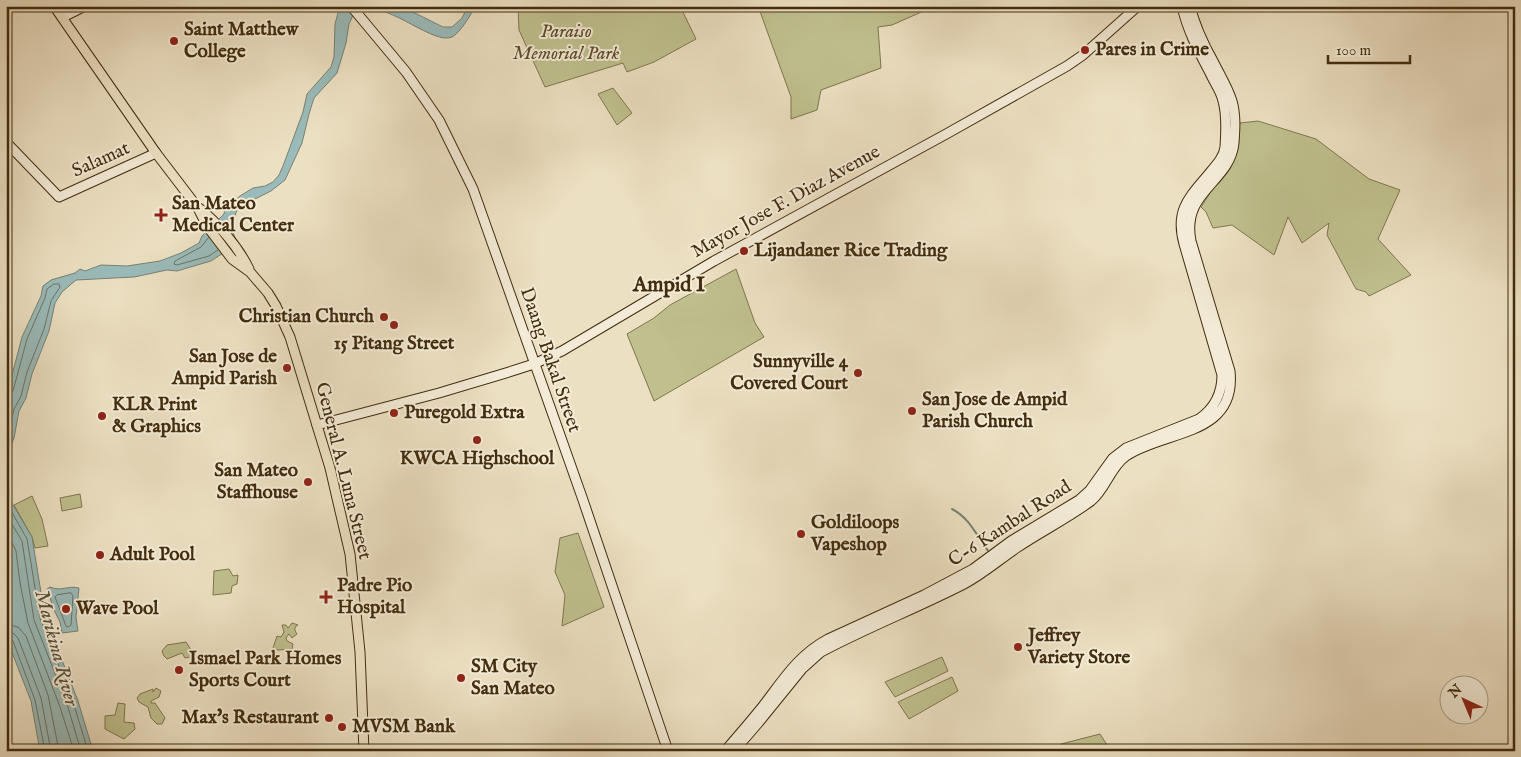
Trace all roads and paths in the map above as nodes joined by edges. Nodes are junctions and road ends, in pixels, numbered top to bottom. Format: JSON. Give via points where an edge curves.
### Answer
{"nodes":[{"id":1,"x":54,"y":6,"type":"edge"},
{"id":2,"x":85,"y":6,"type":"edge"},
{"id":3,"x":351,"y":6,"type":"edge"},
{"id":4,"x":1138,"y":6,"type":"edge"},
{"id":5,"x":1182,"y":6,"type":"edge"},
{"id":6,"x":1190,"y":6,"type":"edge"},
{"id":7,"x":63,"y":17,"type":"junction"},
{"id":8,"x":6,"y":142,"type":"edge"},
{"id":9,"x":156,"y":153,"type":"junction"},
{"id":10,"x":1205,"y":302,"type":"junction"},
{"id":11,"x":534,"y":364,"type":"junction"},
{"id":12,"x":317,"y":425,"type":"junction"},
{"id":13,"x":364,"y":751,"type":"edge"},
{"id":14,"x":668,"y":751,"type":"edge"},
{"id":15,"x":725,"y":751,"type":"edge"},
{"id":16,"x":734,"y":751,"type":"edge"}],
"edges":[{"from":1,"to":7,"type":"main road","name":"General A. Luna Street"},
{"from":2,"to":7,"type":"main road"},
{"from":3,"to":11,"type":"main road","name":"Daang Bakal Street","via":[[406,72],[439,120],[472,189]]},
{"from":4,"to":11,"type":"main road","name":"Mayor Jose F. Diaz Avenue","via":[[1083,55],[1060,70],[714,260]]},
{"from":5,"to":10,"type":"main road","name":"C-6 Kambal Road","via":[[1195,42],[1223,99],[1225,115],[1223,156],[1190,198],[1180,220],[1184,244]]},
{"from":6,"to":10,"type":"main road","name":"C-6 Kambal Road","via":[[1202,39],[1230,94],[1235,121],[1232,153],[1197,202],[1189,220]]},
{"from":7,"to":9,"type":"main road","name":"General A. Luna Street"},
{"from":8,"to":9,"type":"main road","name":"Salamat","via":[[59,197]]},
{"from":9,"to":12,"type":"main road","name":"General A. Luna Street","via":[[268,293],[282,316]]},
{"from":10,"to":15,"type":"main road","name":"C-6 Kambal Road","via":[[1222,374],[1220,393],[1204,415],[1119,452],[1080,500],[1011,541],[965,574],[816,645],[797,662]]},
{"from":10,"to":16,"type":"main road","name":"C-6 Kambal Road","via":[[1228,361],[1230,377],[1227,397],[1215,416],[1202,426],[1130,454],[1119,463],[1092,500],[970,581],[821,652],[802,669]]},
{"from":11,"to":12,"type":"main road","name":"Mayor Jose F. Diaz Avenue","via":[[448,391]]},
{"from":11,"to":14,"type":"main road","name":"Daang Bakal Street"},
{"from":12,"to":13,"type":"main road","name":"General A. Luna Street","via":[[350,554],[360,652]]}]}
